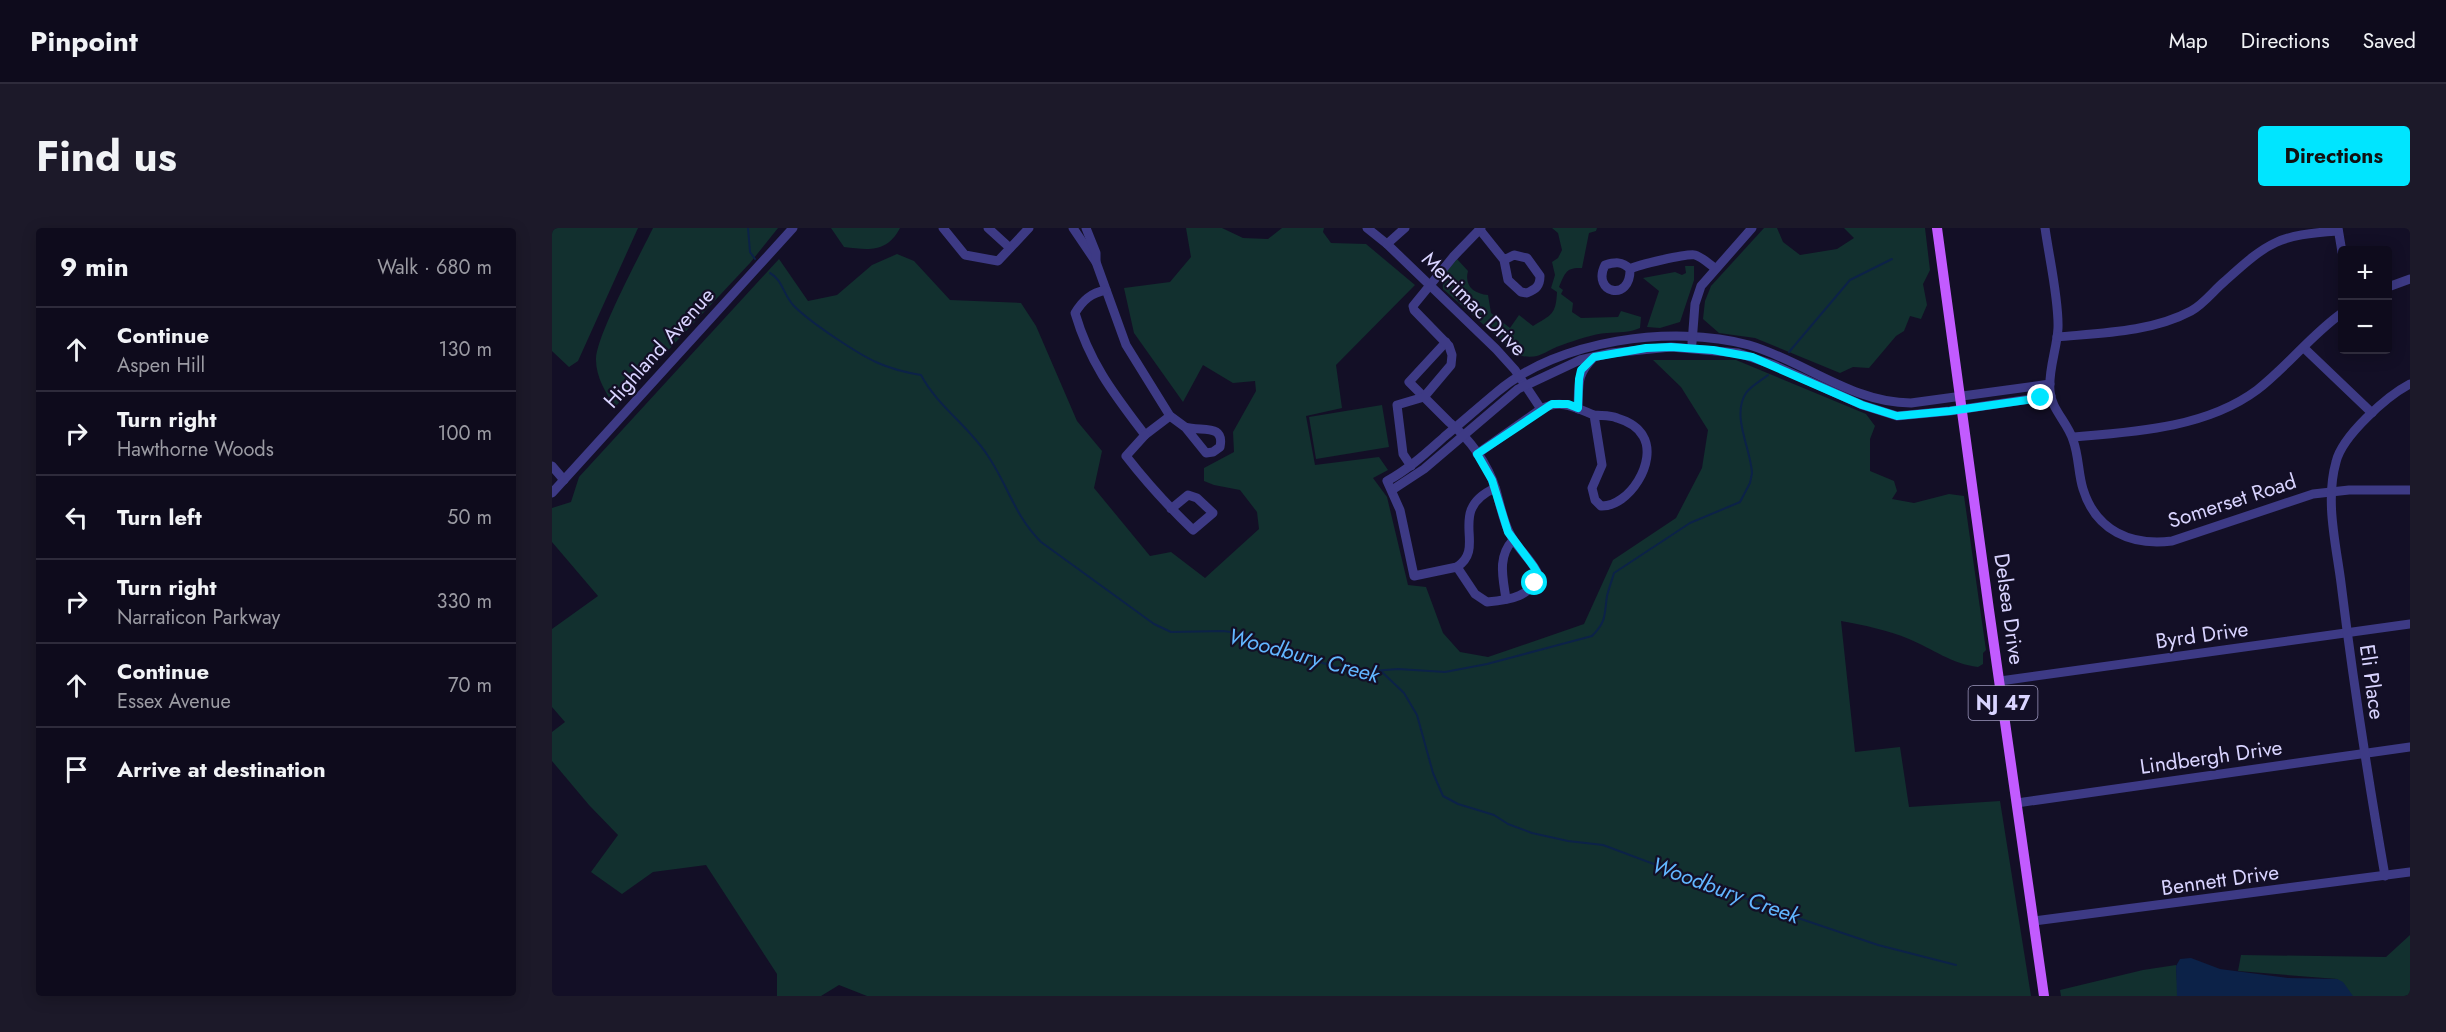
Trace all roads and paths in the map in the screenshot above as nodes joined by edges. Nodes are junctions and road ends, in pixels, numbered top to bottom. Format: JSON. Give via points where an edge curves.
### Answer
{"nodes":[{"id":1,"x":793,"y":228,"type":"edge"},
{"id":2,"x":943,"y":228,"type":"edge"},
{"id":3,"x":988,"y":228,"type":"edge"},
{"id":4,"x":1029,"y":228,"type":"edge"},
{"id":5,"x":1073,"y":228,"type":"edge"},
{"id":6,"x":1086,"y":228,"type":"edge"},
{"id":7,"x":1367,"y":228,"type":"edge"},
{"id":8,"x":1405,"y":228,"type":"edge"},
{"id":9,"x":1752,"y":228,"type":"edge"},
{"id":10,"x":1937,"y":228,"type":"edge"},
{"id":11,"x":2045,"y":228,"type":"edge"},
{"id":12,"x":1481,"y":229,"type":"edge"},
{"id":13,"x":2338,"y":229,"type":"edge"},
{"id":14,"x":1387,"y":244,"type":"junction"},
{"id":15,"x":2342,"y":246,"type":"edge"},
{"id":16,"x":1010,"y":248,"type":"junction"},
{"id":17,"x":1504,"y":260,"type":"junction"},
{"id":18,"x":1096,"y":262,"type":"junction"},
{"id":19,"x":1715,"y":268,"type":"junction"},
{"id":20,"x":1630,"y":269,"type":"dead end"},
{"id":21,"x":2410,"y":279,"type":"edge"},
{"id":22,"x":1429,"y":285,"type":"junction"},
{"id":23,"x":2392,"y":286,"type":"edge"},
{"id":24,"x":1106,"y":290,"type":"junction"},
{"id":25,"x":2338,"y":317,"type":"edge"},
{"id":26,"x":2057,"y":337,"type":"junction"},
{"id":27,"x":1446,"y":342,"type":"junction"},
{"id":28,"x":1692,"y":343,"type":"junction"},
{"id":29,"x":2304,"y":348,"type":"junction"},
{"id":30,"x":1594,"y":357,"type":"junction"},
{"id":31,"x":1519,"y":377,"type":"junction"},
{"id":32,"x":2050,"y":384,"type":"junction"},
{"id":33,"x":2410,"y":384,"type":"edge"},
{"id":34,"x":1524,"y":386,"type":"junction"},
{"id":35,"x":1960,"y":395,"type":"junction"},
{"id":36,"x":2051,"y":396,"type":"junction"},
{"id":37,"x":1424,"y":397,"type":"junction"},
{"id":38,"x":1578,"y":408,"type":"junction"},
{"id":39,"x":1541,"y":409,"type":"junction"},
{"id":40,"x":1962,"y":410,"type":"junction"},
{"id":41,"x":2372,"y":414,"type":"junction"},
{"id":42,"x":1594,"y":415,"type":"junction"},
{"id":43,"x":1170,"y":416,"type":"junction"},
{"id":44,"x":1185,"y":427,"type":"dead end"},
{"id":45,"x":1456,"y":428,"type":"junction"},
{"id":46,"x":1145,"y":435,"type":"junction"},
{"id":47,"x":1463,"y":435,"type":"junction"},
{"id":48,"x":2073,"y":437,"type":"junction"},
{"id":49,"x":1477,"y":454,"type":"junction"},
{"id":50,"x":552,"y":466,"type":"edge"},
{"id":51,"x":1411,"y":466,"type":"junction"},
{"id":52,"x":564,"y":480,"type":"junction"},
{"id":53,"x":1495,"y":489,"type":"junction"},
{"id":54,"x":1392,"y":490,"type":"junction"},
{"id":55,"x":2410,"y":490,"type":"edge"},
{"id":56,"x":2330,"y":492,"type":"junction"},
{"id":57,"x":552,"y":493,"type":"edge"},
{"id":58,"x":1171,"y":508,"type":"dead end"},
{"id":59,"x":1513,"y":540,"type":"junction"},
{"id":60,"x":1458,"y":567,"type":"junction"},
{"id":61,"x":1506,"y":599,"type":"junction"},
{"id":62,"x":2410,"y":624,"type":"edge"},
{"id":63,"x":2347,"y":633,"type":"junction"},
{"id":64,"x":2000,"y":681,"type":"junction"},
{"id":65,"x":2410,"y":747,"type":"edge"},
{"id":66,"x":2364,"y":753,"type":"junction"},
{"id":67,"x":2018,"y":803,"type":"junction"},
{"id":68,"x":2410,"y":872,"type":"edge"},
{"id":69,"x":2385,"y":876,"type":"junction"},
{"id":70,"x":2034,"y":921,"type":"junction"},
{"id":71,"x":2044,"y":996,"type":"edge"}],
"edges":[{"from":1,"to":52,"type":"street","name":"Highland Avenue"},
{"from":2,"to":16,"type":"street","via":[[965,255],[998,261]]},
{"from":3,"to":16,"type":"street"},
{"from":4,"to":16,"type":"street"},
{"from":5,"to":18,"type":"street"},
{"from":6,"to":18,"type":"street"},
{"from":7,"to":14,"type":"street","name":"Merrimac Drive"},
{"from":8,"to":14,"type":"street"},
{"from":9,"to":19,"type":"street"},
{"from":10,"to":35,"type":"main road","name":"Delsea Drive","number":"NJ 47"},
{"from":11,"to":26,"type":"street"},
{"from":12,"to":17,"type":"street"},
{"from":12,"to":22,"type":"street"},
{"from":13,"to":15,"type":"street"},
{"from":13,"to":26,"type":"street","via":[[2276,241],[2250,258],[2194,309],[2165,321]]},
{"from":14,"to":22,"type":"street","name":"Merrimac Drive"},
{"from":17,"to":17,"type":"street","via":[[1508,280],[1521,292],[1535,290],[1540,284],[1540,276],[1527,258],[1514,255]]},
{"from":18,"to":24,"type":"street"},
{"from":19,"to":20,"type":"street","via":[[1698,255],[1690,254]]},
{"from":19,"to":28,"type":"street","via":[[1701,286],[1695,304]]},
{"from":21,"to":23,"type":"street"},
{"from":22,"to":27,"type":"street","via":[[1413,308]]},
{"from":22,"to":31,"type":"street","name":"Merrimac Drive","via":[[1496,349]]},
{"from":24,"to":43,"type":"street","via":[[1126,345]]},
{"from":24,"to":46,"type":"street","via":[[1083,300],[1075,313],[1101,376]]},
{"from":25,"to":29,"type":"street"},
{"from":26,"to":32,"type":"street"},
{"from":27,"to":37,"type":"street","via":[[1452,355],[1449,370]]},
{"from":27,"to":37,"type":"street","via":[[1409,382]]},
{"from":28,"to":30,"type":"street"},
{"from":28,"to":31,"type":"street","via":[[1640,338],[1590,346]]},
{"from":28,"to":35,"type":"street","via":[[1722,340],[1752,346],[1883,402],[1911,404]]},
{"from":28,"to":40,"type":"street","via":[[1752,357],[1886,414]]},
{"from":29,"to":41,"type":"street"},
{"from":29,"to":48,"type":"street","via":[[2255,391],[2195,420]]},
{"from":30,"to":34,"type":"street"},
{"from":30,"to":38,"type":"street","via":[[1581,370]]},
{"from":31,"to":34,"type":"street","name":"Merrimac Drive"},
{"from":31,"to":45,"type":"street"},
{"from":32,"to":35,"type":"street"},
{"from":32,"to":36,"type":"street"},
{"from":33,"to":41,"type":"street","name":"Eli Place"},
{"from":34,"to":39,"type":"street","name":"Merrimac Drive"},
{"from":34,"to":47,"type":"street"},
{"from":35,"to":40,"type":"main road","name":"Delsea Drive","number":"NJ 47"},
{"from":36,"to":40,"type":"street"},
{"from":36,"to":48,"type":"street","name":"Somerset Road"},
{"from":37,"to":45,"type":"street"},
{"from":37,"to":51,"type":"street","via":[[1397,405],[1403,454]]},
{"from":38,"to":39,"type":"street","via":[[1552,404]]},
{"from":38,"to":42,"type":"street"},
{"from":39,"to":49,"type":"street"},
{"from":40,"to":64,"type":"main road","name":"Delsea Drive","number":"NJ 47"},
{"from":41,"to":56,"type":"street","name":"Eli Place","via":[[2336,459]]},
{"from":42,"to":42,"type":"street","via":[[1602,465],[1592,488],[1595,500],[1608,507],[1641,476],[1646,443],[1643,434],[1632,425],[1615,417]]},
{"from":43,"to":44,"type":"street"},
{"from":43,"to":46,"type":"street"},
{"from":45,"to":47,"type":"street"},
{"from":45,"to":51,"type":"street"},
{"from":46,"to":58,"type":"street","via":[[1126,456]]},
{"from":47,"to":49,"type":"street"},
{"from":47,"to":54,"type":"street"},
{"from":48,"to":56,"type":"street","name":"Somerset Road","via":[[2083,487],[2095,515],[2132,540],[2172,541],[2313,494]]},
{"from":49,"to":53,"type":"street"},
{"from":50,"to":52,"type":"street"},
{"from":51,"to":54,"type":"street","via":[[1387,481]]},
{"from":52,"to":57,"type":"street","name":"Highland Avenue"},
{"from":53,"to":59,"type":"street"},
{"from":53,"to":60,"type":"street","via":[[1480,497],[1470,509],[1469,547],[1465,562]]},
{"from":54,"to":60,"type":"street","via":[[1414,576]]},
{"from":55,"to":56,"type":"street","name":"Somerset Road"},
{"from":56,"to":63,"type":"street","name":"Eli Place"},
{"from":59,"to":61,"type":"street","via":[[1502,559]]},
{"from":59,"to":61,"type":"street","via":[[1537,572],[1529,591]]},
{"from":60,"to":61,"type":"street","via":[[1481,599]]},
{"from":62,"to":63,"type":"street","name":"Byrd Drive"},
{"from":63,"to":64,"type":"street","name":"Byrd Drive"},
{"from":63,"to":66,"type":"street","name":"Eli Place"},
{"from":64,"to":67,"type":"main road","name":"Delsea Drive","number":"NJ 47"},
{"from":65,"to":66,"type":"street","name":"Lindbergh Drive"},
{"from":66,"to":67,"type":"street","name":"Lindbergh Drive"},
{"from":66,"to":69,"type":"street","name":"Eli Place"},
{"from":67,"to":70,"type":"main road","name":"Delsea Drive","number":"NJ 47"},
{"from":68,"to":69,"type":"street","name":"Bennett Drive"},
{"from":69,"to":70,"type":"street","name":"Bennett Drive"},
{"from":70,"to":71,"type":"main road","name":"Delsea Drive","number":"NJ 47"}]}
